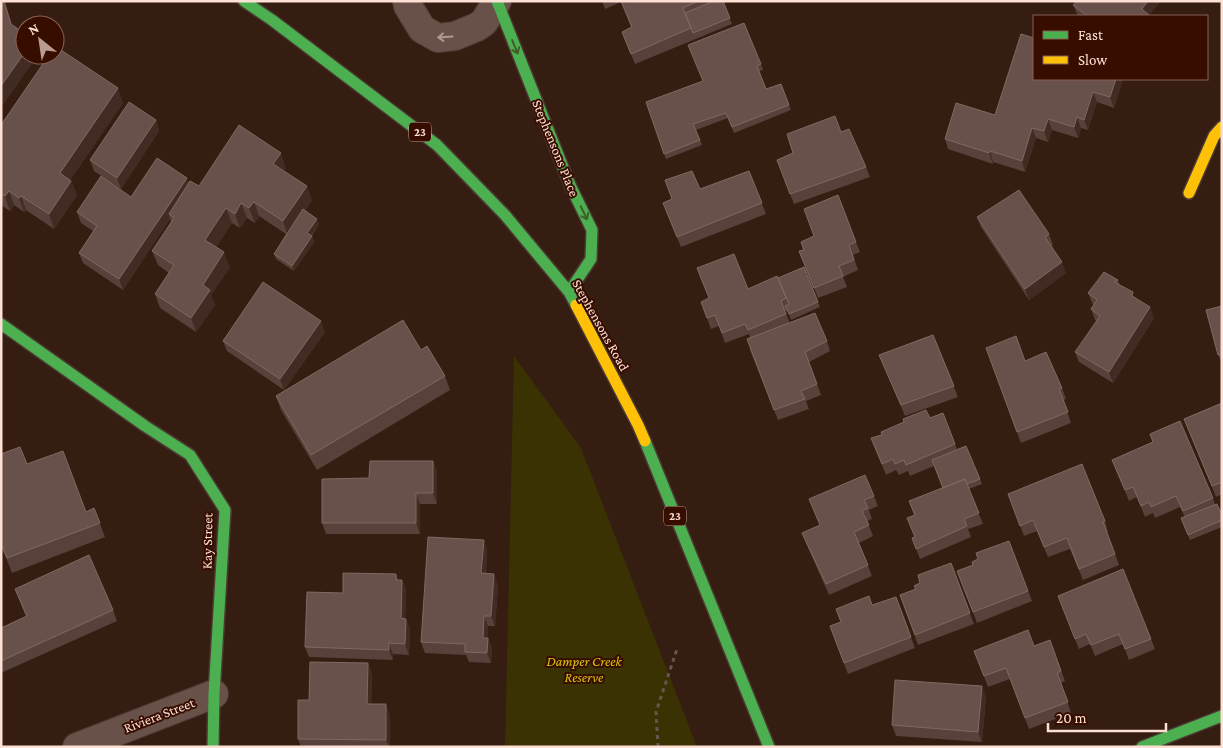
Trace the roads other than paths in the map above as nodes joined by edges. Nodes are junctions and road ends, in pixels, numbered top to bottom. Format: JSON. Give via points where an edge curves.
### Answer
{"nodes":[{"id":1,"x":244,"y":1,"type":"edge"},
{"id":2,"x":408,"y":1,"type":"edge"},
{"id":3,"x":497,"y":1,"type":"edge"},
{"id":4,"x":1222,"y":127,"type":"edge"},
{"id":5,"x":1189,"y":193,"type":"dead end"},
{"id":6,"x":569,"y":292,"type":"junction"},
{"id":7,"x":1,"y":324,"type":"edge"},
{"id":8,"x":214,"y":694,"type":"junction"},
{"id":9,"x":1222,"y":716,"type":"edge"},
{"id":10,"x":77,"y":747,"type":"edge"},
{"id":11,"x":213,"y":747,"type":"edge"},
{"id":12,"x":769,"y":747,"type":"edge"},
{"id":13,"x":1142,"y":747,"type":"edge"}],
"edges":[{"from":1,"to":6,"type":"street","name":"Stephensons Road","number":"23","via":[[437,145],[505,215]]},
{"from":3,"to":2,"type":"street","name":"Stephensons Place","one_way":true,"via":[[477,27],[455,36],[438,38],[422,29]]},
{"from":3,"to":6,"type":"street","name":"Stephensons Place","one_way":true,"via":[[570,184],[592,230],[591,259]]},
{"from":4,"to":5,"type":"street","via":[[1214,136]]},
{"from":6,"to":12,"type":"street","name":"Stephensons Road","number":"23","via":[[638,425]]},
{"from":7,"to":8,"type":"street","name":"Kay Street","via":[[190,455],[225,510]]},
{"from":8,"to":10,"type":"street","name":"Riviera Street"},
{"from":8,"to":11,"type":"street","name":"Kay Street"},
{"from":9,"to":13,"type":"street"}]}
